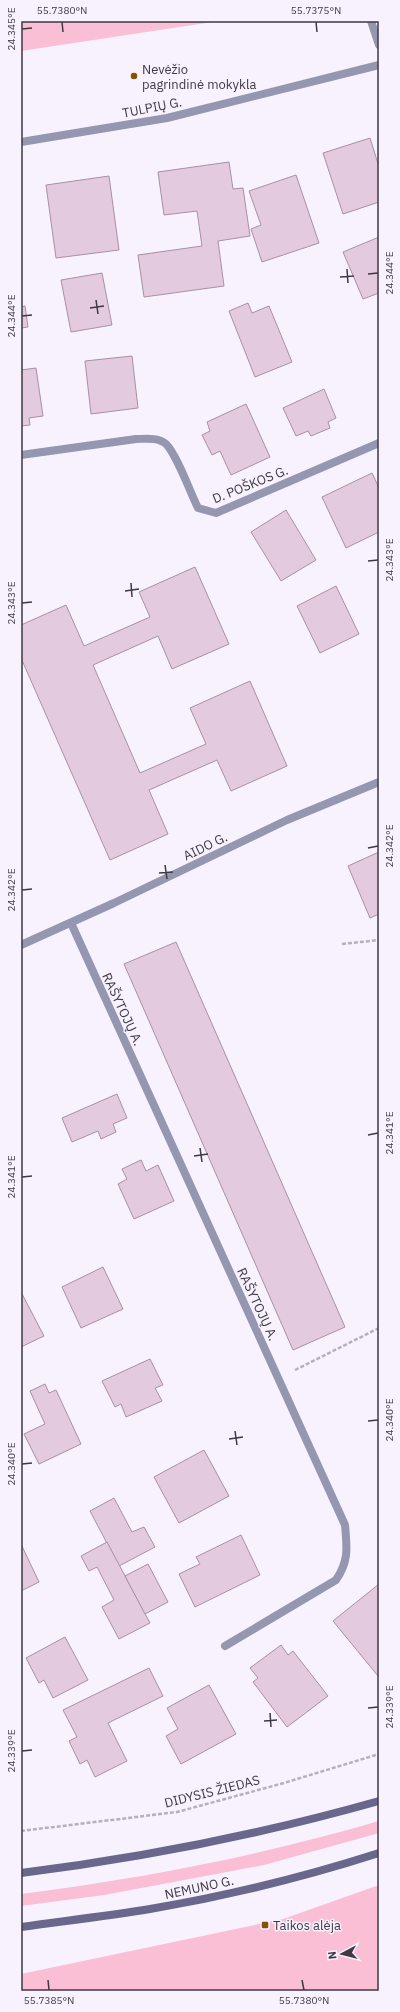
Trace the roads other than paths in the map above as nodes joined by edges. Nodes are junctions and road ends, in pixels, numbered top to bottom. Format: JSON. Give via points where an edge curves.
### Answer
{"nodes":[{"id":1,"x":371,"y":21,"type":"edge"},
{"id":2,"x":379,"y":45,"type":"edge"},
{"id":3,"x":379,"y":65,"type":"edge"},
{"id":4,"x":21,"y":142,"type":"edge"},
{"id":5,"x":379,"y":443,"type":"edge"},
{"id":6,"x":21,"y":456,"type":"edge"},
{"id":7,"x":379,"y":782,"type":"edge"},
{"id":8,"x":71,"y":923,"type":"junction"},
{"id":9,"x":21,"y":945,"type":"edge"},
{"id":10,"x":225,"y":1646,"type":"dead end"},
{"id":11,"x":379,"y":1802,"type":"edge"},
{"id":12,"x":379,"y":1853,"type":"edge"},
{"id":13,"x":21,"y":1873,"type":"edge"},
{"id":14,"x":21,"y":1927,"type":"edge"}],
"edges":[{"from":1,"to":2,"type":"street"},
{"from":3,"to":4,"type":"street","name":"TULPIŲ G.","via":[[167,118]]},
{"from":5,"to":6,"type":"street","name":"D. POŠKOS G.","via":[[216,513],[198,508],[172,452],[165,443],[152,439]]},
{"from":7,"to":8,"type":"street","name":"AIDO G.","via":[[287,820]]},
{"from":8,"to":9,"type":"street","name":"AIDO G."},
{"from":8,"to":10,"type":"street","name":"RAŠYTOJŲ A.","via":[[345,1525],[347,1551],[343,1569],[336,1580]]},
{"from":11,"to":13,"type":"main road","via":[[196,1845],[93,1864]]},
{"from":12,"to":14,"type":"main road","name":"NEMUNO G.","via":[[321,1872],[205,1899]]}]}
